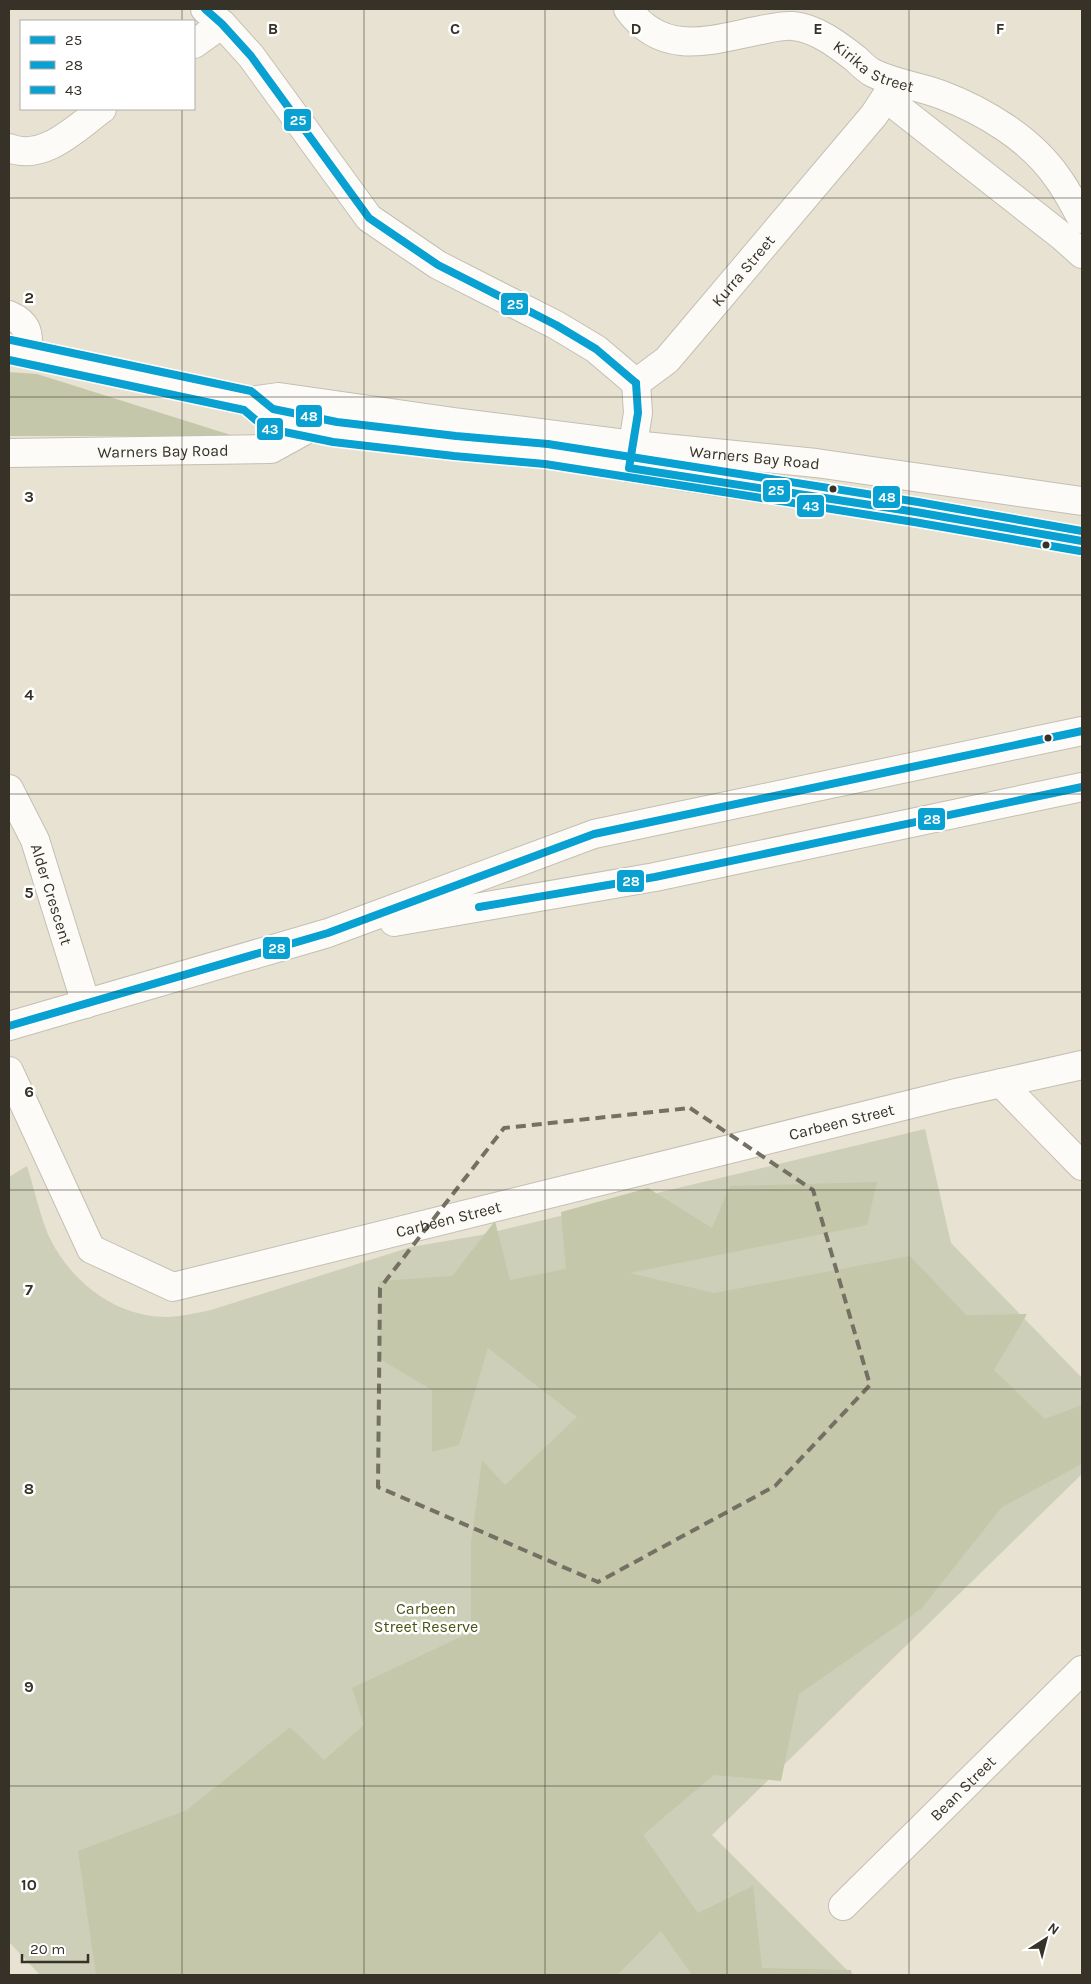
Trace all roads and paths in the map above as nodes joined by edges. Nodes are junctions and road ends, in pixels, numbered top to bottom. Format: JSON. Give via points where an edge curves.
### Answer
{"nodes":[{"id":1,"x":628,"y":9,"type":"edge"},
{"id":2,"x":214,"y":16,"type":"edge"},
{"id":3,"x":195,"y":43,"type":"edge"},
{"id":4,"x":891,"y":90,"type":"junction"},
{"id":5,"x":101,"y":110,"type":"edge"},
{"id":6,"x":9,"y":148,"type":"edge"},
{"id":7,"x":1082,"y":219,"type":"edge"},
{"id":8,"x":1082,"y":254,"type":"edge"},
{"id":9,"x":9,"y":315,"type":"edge"},
{"id":10,"x":18,"y":352,"type":"edge"},
{"id":11,"x":636,"y":383,"type":"junction"},
{"id":12,"x":249,"y":401,"type":"junction"},
{"id":13,"x":311,"y":427,"type":"junction"},
{"id":14,"x":9,"y":453,"type":"edge"},
{"id":15,"x":631,"y":457,"type":"junction"},
{"id":16,"x":1082,"y":501,"type":"edge"},
{"id":17,"x":1082,"y":541,"type":"edge"},
{"id":18,"x":1082,"y":731,"type":"edge"},
{"id":19,"x":1082,"y":787,"type":"edge"},
{"id":20,"x":9,"y":789,"type":"edge"},
{"id":21,"x":328,"y":933,"type":"junction"},
{"id":22,"x":86,"y":1004,"type":"junction"},
{"id":23,"x":9,"y":1026,"type":"edge"},
{"id":24,"x":1082,"y":1065,"type":"edge"},
{"id":25,"x":9,"y":1071,"type":"edge"},
{"id":26,"x":1001,"y":1083,"type":"junction"},
{"id":27,"x":1082,"y":1166,"type":"edge"},
{"id":28,"x":1082,"y":1670,"type":"edge"},
{"id":29,"x":842,"y":1906,"type":"dead end"}],
"edges":[{"from":1,"to":4,"type":"street","name":"Kirika Street","via":[[650,30],[683,42],[699,42],[776,27],[804,28],[836,44]]},
{"from":2,"to":3,"type":"street"},
{"from":2,"to":11,"type":"street","via":[[251,56],[369,218],[438,265],[556,325],[596,350]]},
{"from":4,"to":7,"type":"street","name":"Kirika Street","via":[[922,88],[954,100],[1001,126],[1046,163]]},
{"from":4,"to":8,"type":"street","name":"Kirika Street"},
{"from":4,"to":11,"type":"street","name":"Kurra Street","via":[[874,115],[668,360]]},
{"from":5,"to":6,"type":"street","via":[[40,151],[25,153]]},
{"from":9,"to":10,"type":"street","name":"Warners Bay Road","via":[[23,324],[28,332]]},
{"from":10,"to":12,"type":"street","name":"Warners Bay Road"},
{"from":11,"to":15,"type":"street","via":[[638,413]]},
{"from":12,"to":13,"type":"street","name":"Warners Bay Road","via":[[268,418]]},
{"from":12,"to":15,"type":"street","name":"Warners Bay Road","via":[[279,397]]},
{"from":13,"to":14,"type":"street","name":"Warners Bay Road","via":[[271,448]]},
{"from":13,"to":15,"type":"street","name":"Warners Bay Road","via":[[455,446]]},
{"from":15,"to":16,"type":"street","name":"Warners Bay Road","via":[[816,462]]},
{"from":15,"to":17,"type":"street","name":"Warners Bay Road"},
{"from":18,"to":21,"type":"street","via":[[594,834]]},
{"from":19,"to":21,"type":"street","via":[[655,877]]},
{"from":20,"to":22,"type":"street","name":"Alder Crescent","via":[[35,840]]},
{"from":21,"to":22,"type":"street"},
{"from":22,"to":23,"type":"street"},
{"from":24,"to":26,"type":"street","name":"Carbeen Street"},
{"from":25,"to":26,"type":"street","name":"Carbeen Street","via":[[91,1249],[172,1287]]},
{"from":26,"to":27,"type":"street"},
{"from":28,"to":29,"type":"street","name":"Bean Street"}]}
